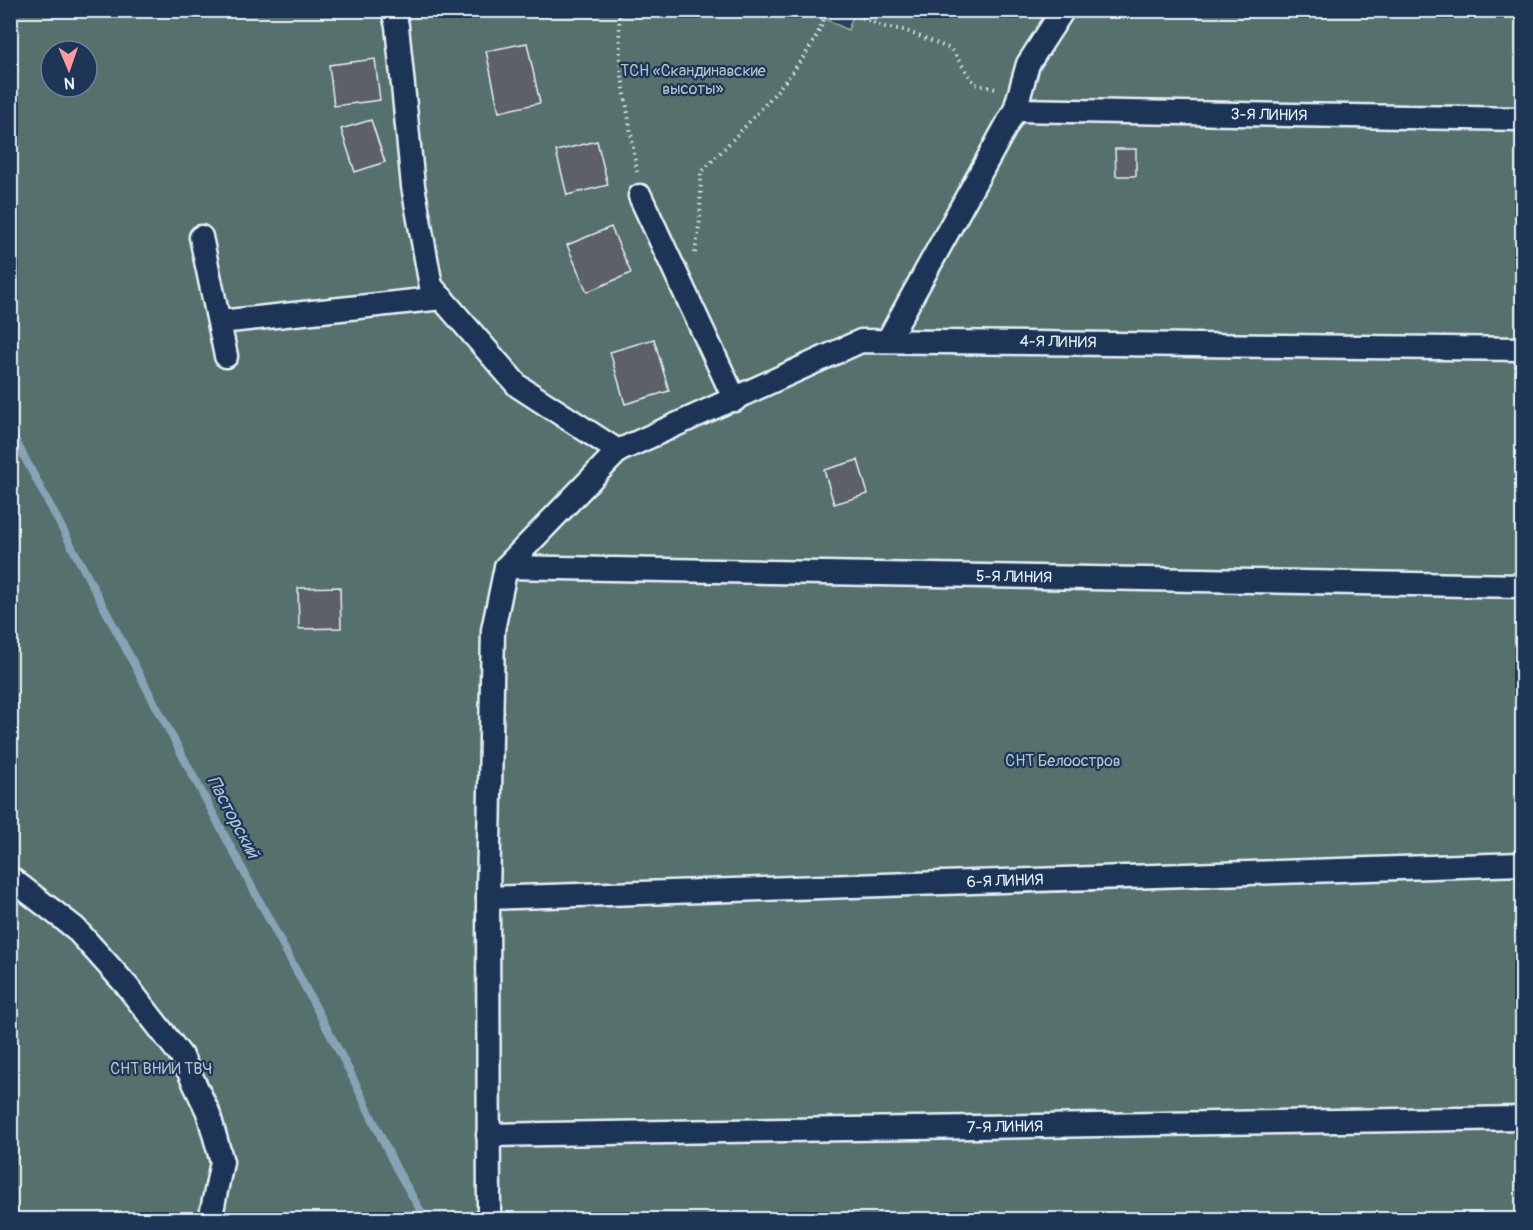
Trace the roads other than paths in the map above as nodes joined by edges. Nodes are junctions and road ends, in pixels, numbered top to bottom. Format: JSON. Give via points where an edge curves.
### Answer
{"nodes":[{"id":1,"x":393,"y":10,"type":"edge"},
{"id":2,"x":1063,"y":10,"type":"edge"},
{"id":3,"x":1018,"y":101,"type":"junction"},
{"id":4,"x":1522,"y":119,"type":"edge"},
{"id":5,"x":640,"y":196,"type":"road end"},
{"id":6,"x":201,"y":237,"type":"dead end"},
{"id":7,"x":442,"y":298,"type":"junction"},
{"id":8,"x":220,"y":322,"type":"junction"},
{"id":9,"x":888,"y":340,"type":"junction"},
{"id":10,"x":1522,"y":349,"type":"edge"},
{"id":11,"x":226,"y":356,"type":"dead end"},
{"id":12,"x":735,"y":400,"type":"junction"},
{"id":13,"x":618,"y":451,"type":"junction"},
{"id":14,"x":507,"y":567,"type":"junction"},
{"id":15,"x":1522,"y":586,"type":"edge"},
{"id":16,"x":1522,"y":864,"type":"edge"},
{"id":17,"x":10,"y":878,"type":"edge"},
{"id":18,"x":488,"y":898,"type":"junction"},
{"id":19,"x":1522,"y":1118,"type":"edge"},
{"id":20,"x":488,"y":1135,"type":"junction"},
{"id":21,"x":210,"y":1220,"type":"edge"},
{"id":22,"x":489,"y":1220,"type":"edge"}],
"edges":[{"from":1,"to":7,"type":"street","via":[[413,186],[431,286]]},
{"from":2,"to":3,"type":"street","via":[[1028,64]]},
{"from":3,"to":4,"type":"street","name":"3-Я ЛИНИЯ"},
{"from":3,"to":9,"type":"street"},
{"from":5,"to":12,"type":"street"},
{"from":6,"to":8,"type":"street"},
{"from":7,"to":8,"type":"street"},
{"from":7,"to":13,"type":"street","via":[[518,386]]},
{"from":8,"to":11,"type":"street"},
{"from":9,"to":10,"type":"street","name":"4-Я ЛИНИЯ"},
{"from":9,"to":12,"type":"street","name":"4-Я ЛИНИЯ","via":[[861,341]]},
{"from":12,"to":13,"type":"street","name":"4-Я ЛИНИЯ"},
{"from":13,"to":14,"type":"street"},
{"from":14,"to":15,"type":"street","name":"5-Я ЛИНИЯ"},
{"from":14,"to":18,"type":"street","via":[[493,630]]},
{"from":16,"to":18,"type":"street","name":"6-Я ЛИНИЯ"},
{"from":17,"to":21,"type":"street","via":[[75,928],[182,1057],[208,1112],[222,1162]]},
{"from":18,"to":20,"type":"street"},
{"from":19,"to":20,"type":"street","name":"7-Я ЛИНИЯ"},
{"from":20,"to":22,"type":"street"}]}
